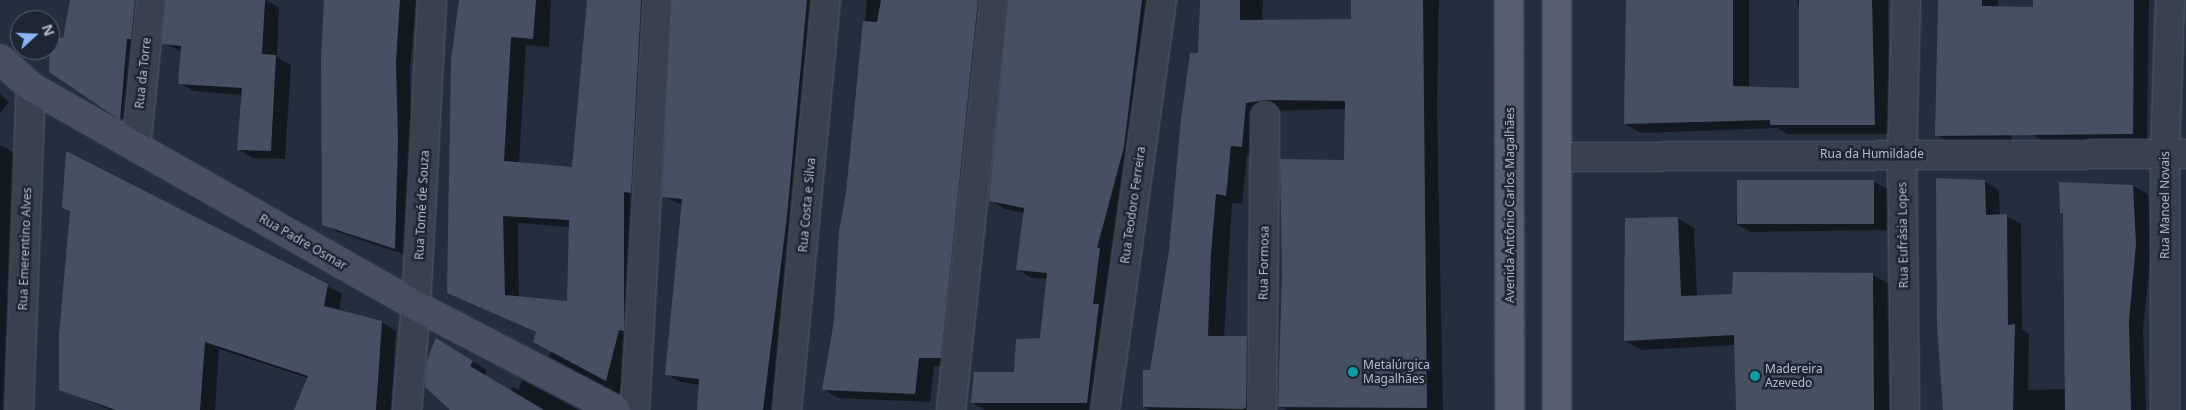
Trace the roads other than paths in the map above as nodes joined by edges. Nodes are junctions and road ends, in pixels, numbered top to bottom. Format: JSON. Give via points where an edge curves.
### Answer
{"nodes":[{"id":1,"x":151,"y":0,"type":"edge"},
{"id":2,"x":432,"y":0,"type":"edge"},
{"id":3,"x":657,"y":0,"type":"edge"},
{"id":4,"x":826,"y":0,"type":"edge"},
{"id":5,"x":994,"y":0,"type":"edge"},
{"id":6,"x":1162,"y":0,"type":"edge"},
{"id":7,"x":1509,"y":0,"type":"edge"},
{"id":8,"x":1557,"y":0,"type":"edge"},
{"id":9,"x":1906,"y":0,"type":"edge"},
{"id":10,"x":2170,"y":0,"type":"edge"},
{"id":11,"x":0,"y":59,"type":"edge"},
{"id":12,"x":31,"y":87,"type":"junction"},
{"id":13,"x":1266,"y":116,"type":"dead end"},
{"id":14,"x":136,"y":147,"type":"junction"},
{"id":15,"x":1902,"y":154,"type":"junction"},
{"id":16,"x":2176,"y":154,"type":"edge"},
{"id":17,"x":1557,"y":157,"type":"junction"},
{"id":18,"x":416,"y":306,"type":"junction"},
{"id":19,"x":18,"y":410,"type":"edge"},
{"id":20,"x":407,"y":410,"type":"edge"},
{"id":21,"x":616,"y":410,"type":"edge"},
{"id":22,"x":635,"y":410,"type":"edge"},
{"id":23,"x":787,"y":410,"type":"edge"},
{"id":24,"x":951,"y":410,"type":"edge"},
{"id":25,"x":1105,"y":410,"type":"edge"},
{"id":26,"x":1262,"y":410,"type":"edge"},
{"id":27,"x":1510,"y":410,"type":"edge"},
{"id":28,"x":1557,"y":410,"type":"edge"},
{"id":29,"x":1905,"y":410,"type":"edge"},
{"id":30,"x":2165,"y":410,"type":"edge"}],
"edges":[{"from":1,"to":14,"type":"street","name":"Rua da Torre"},
{"from":2,"to":18,"type":"street","name":"Rua Tomé de Souza"},
{"from":3,"to":22,"type":"street"},
{"from":4,"to":23,"type":"street","name":"Rua Costa e Silva"},
{"from":5,"to":24,"type":"street"},
{"from":6,"to":25,"type":"street","name":"Rua Teodoro Ferreira"},
{"from":7,"to":27,"type":"main road","name":"Avenida Antônio Carlos Magalhães"},
{"from":8,"to":17,"type":"main road"},
{"from":9,"to":15,"type":"street","name":"Rua Eufrásia Lopes"},
{"from":10,"to":16,"type":"street","name":"Rua Manoel Novais"},
{"from":11,"to":12,"type":"street","name":"Rua Padre Osmar"},
{"from":12,"to":14,"type":"street","name":"Rua Padre Osmar"},
{"from":12,"to":19,"type":"street","name":"Rua Emerentino Alves"},
{"from":13,"to":26,"type":"street","name":"Rua Formosa"},
{"from":14,"to":18,"type":"street","name":"Rua Padre Osmar"},
{"from":15,"to":16,"type":"street","name":"Rua da Humildade"},
{"from":15,"to":17,"type":"street","name":"Rua da Humildade"},
{"from":15,"to":29,"type":"street","name":"Rua Eufrásia Lopes"},
{"from":16,"to":30,"type":"street","name":"Rua Manoel Novais"},
{"from":17,"to":28,"type":"main road"},
{"from":18,"to":20,"type":"street","name":"Rua Tomé de Souza"},
{"from":18,"to":21,"type":"street","name":"Rua Padre Osmar"}]}
